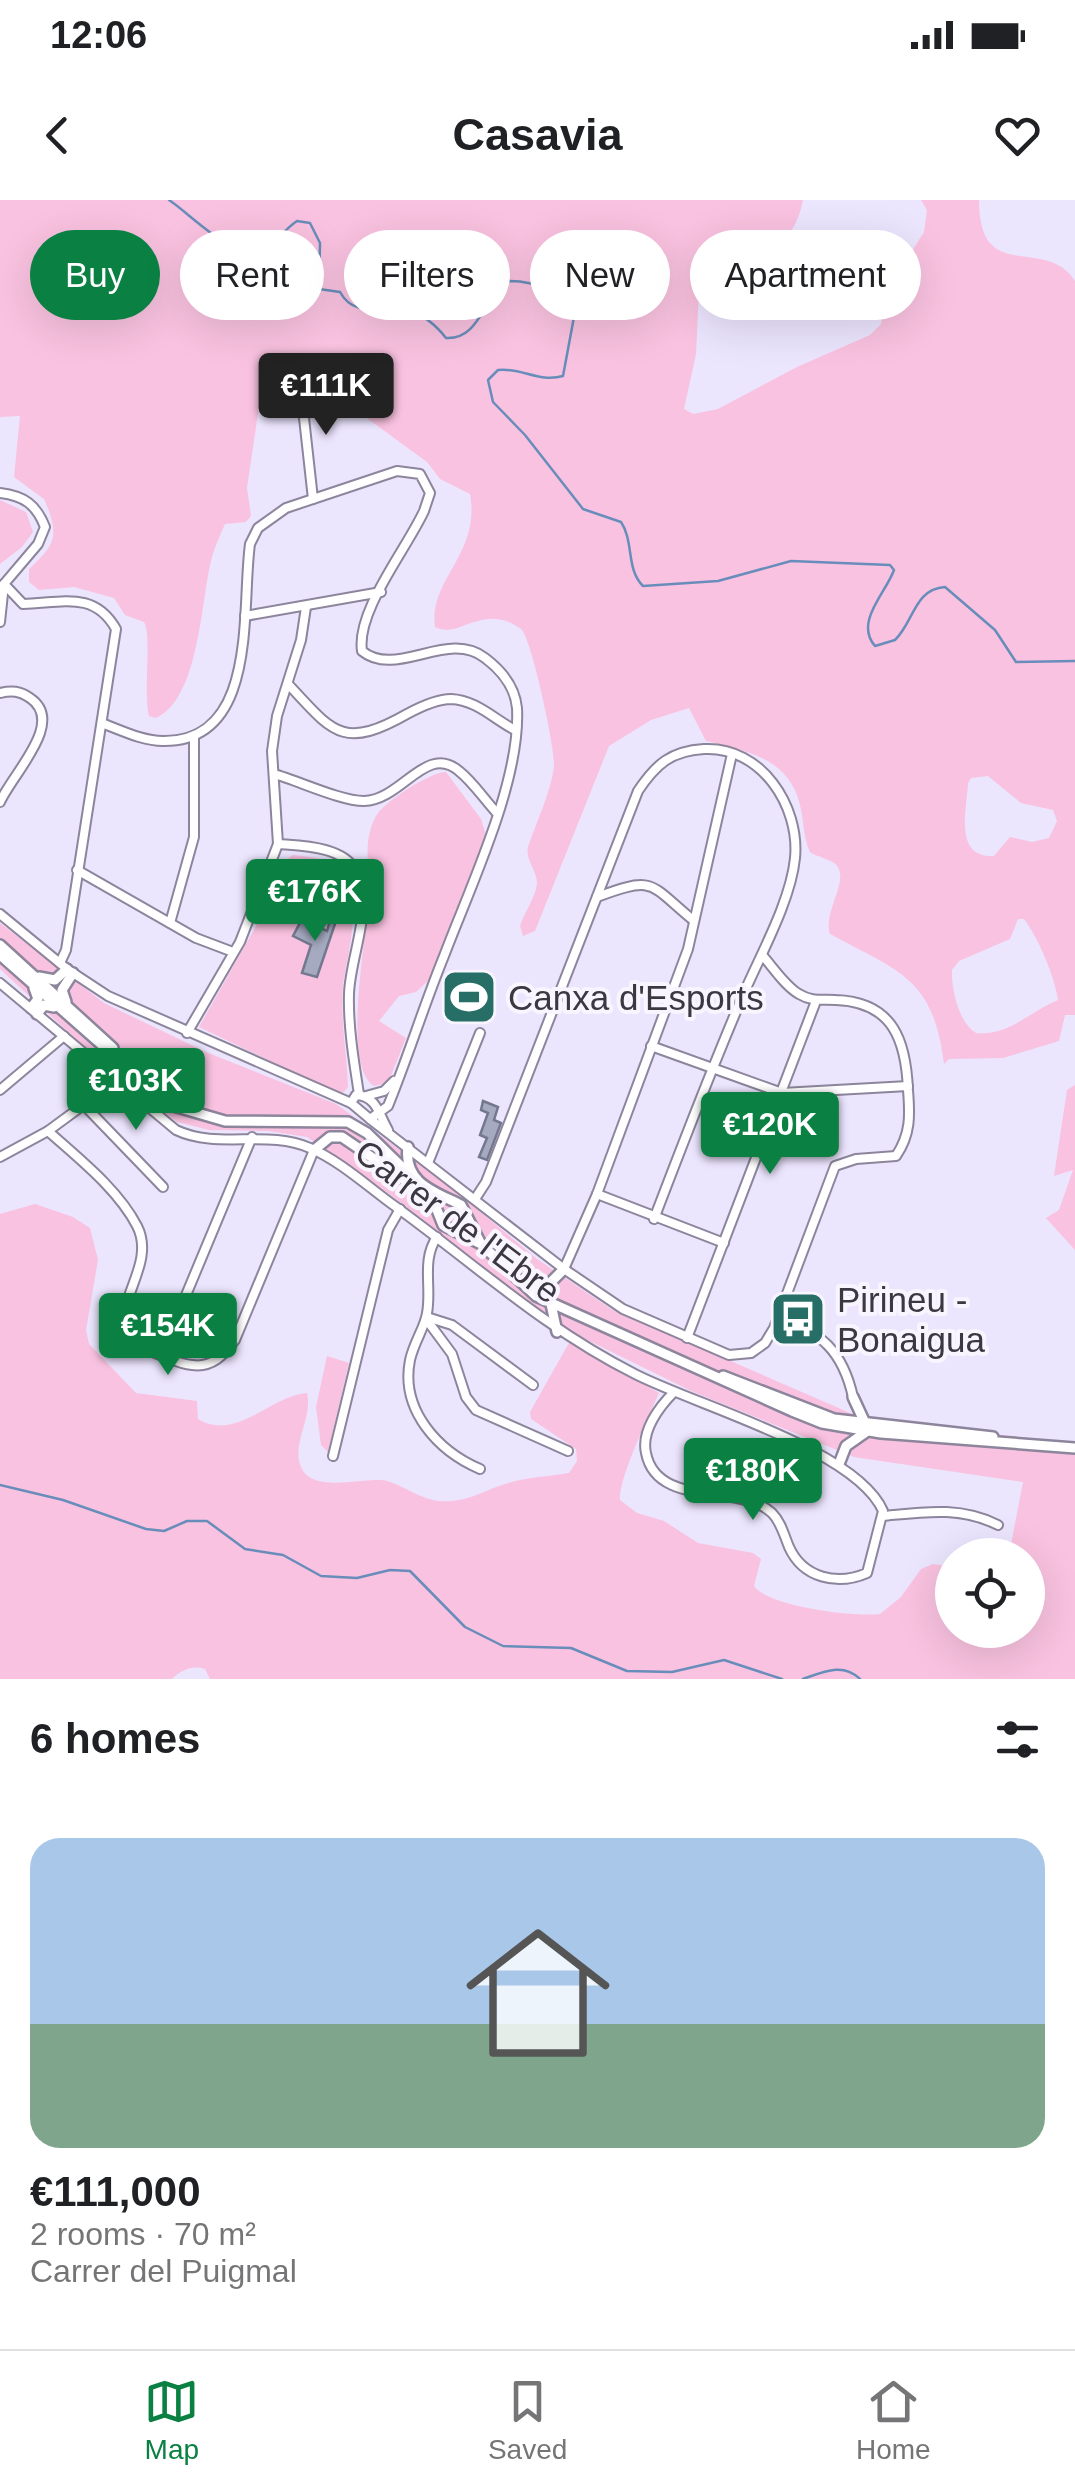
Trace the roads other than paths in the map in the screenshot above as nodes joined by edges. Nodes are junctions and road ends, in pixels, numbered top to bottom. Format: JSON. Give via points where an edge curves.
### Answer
{"nodes":[{"id":1,"x":300,"y":382,"type":"dead end"},
{"id":2,"x":0,"y":493,"type":"edge"},
{"id":3,"x":314,"y":499,"type":"junction"},
{"id":4,"x":4,"y":584,"type":"junction"},
{"id":5,"x":381,"y":592,"type":"junction"},
{"id":6,"x":306,"y":607,"type":"junction"},
{"id":7,"x":245,"y":616,"type":"junction"},
{"id":8,"x":0,"y":622,"type":"edge"},
{"id":9,"x":288,"y":684,"type":"junction"},
{"id":10,"x":0,"y":693,"type":"edge"},
{"id":11,"x":104,"y":724,"type":"junction"},
{"id":12,"x":514,"y":730,"type":"junction"},
{"id":13,"x":194,"y":736,"type":"junction"},
{"id":14,"x":732,"y":754,"type":"junction"},
{"id":15,"x":274,"y":774,"type":"junction"},
{"id":16,"x":0,"y":802,"type":"edge"},
{"id":17,"x":496,"y":812,"type":"junction"},
{"id":18,"x":278,"y":844,"type":"junction"},
{"id":19,"x":76,"y":870,"type":"junction"},
{"id":20,"x":597,"y":897,"type":"junction"},
{"id":21,"x":0,"y":914,"type":"edge"},
{"id":22,"x":693,"y":920,"type":"junction"},
{"id":23,"x":170,"y":923,"type":"junction"},
{"id":24,"x":0,"y":945,"type":"edge"},
{"id":25,"x":233,"y":952,"type":"junction"},
{"id":26,"x":0,"y":955,"type":"edge"},
{"id":27,"x":762,"y":955,"type":"junction"},
{"id":28,"x":67,"y":968,"type":"junction"},
{"id":29,"x":31,"y":977,"type":"junction"},
{"id":30,"x":0,"y":983,"type":"edge"},
{"id":31,"x":43,"y":1000,"type":"junction"},
{"id":32,"x":816,"y":1001,"type":"junction"},
{"id":33,"x":66,"y":1009,"type":"junction"},
{"id":34,"x":34,"y":1011,"type":"junction"},
{"id":35,"x":83,"y":1020,"type":"junction"},
{"id":36,"x":187,"y":1032,"type":"junction"},
{"id":37,"x":480,"y":1033,"type":"dead end"},
{"id":38,"x":64,"y":1036,"type":"junction"},
{"id":39,"x":651,"y":1046,"type":"junction"},
{"id":40,"x":712,"y":1070,"type":"junction"},
{"id":41,"x":399,"y":1074,"type":"junction"},
{"id":42,"x":116,"y":1081,"type":"junction"},
{"id":43,"x":908,"y":1086,"type":"junction"},
{"id":44,"x":0,"y":1090,"type":"edge"},
{"id":45,"x":782,"y":1094,"type":"junction"},
{"id":46,"x":362,"y":1095,"type":"junction"},
{"id":47,"x":350,"y":1103,"type":"junction"},
{"id":48,"x":84,"y":1105,"type":"junction"},
{"id":49,"x":183,"y":1109,"type":"junction"},
{"id":50,"x":379,"y":1113,"type":"junction"},
{"id":51,"x":370,"y":1119,"type":"junction"},
{"id":52,"x":48,"y":1131,"type":"junction"},
{"id":53,"x":391,"y":1134,"type":"junction"},
{"id":54,"x":252,"y":1137,"type":"junction"},
{"id":55,"x":408,"y":1147,"type":"junction"},
{"id":56,"x":314,"y":1150,"type":"junction"},
{"id":57,"x":0,"y":1157,"type":"edge"},
{"id":58,"x":428,"y":1163,"type":"junction"},
{"id":59,"x":413,"y":1177,"type":"junction"},
{"id":60,"x":163,"y":1187,"type":"dead end"},
{"id":61,"x":597,"y":1194,"type":"junction"},
{"id":62,"x":426,"y":1195,"type":"junction"},
{"id":63,"x":475,"y":1199,"type":"junction"},
{"id":64,"x":450,"y":1201,"type":"junction"},
{"id":65,"x":400,"y":1210,"type":"junction"},
{"id":66,"x":438,"y":1211,"type":"junction"},
{"id":67,"x":464,"y":1213,"type":"junction"},
{"id":68,"x":654,"y":1219,"type":"junction"},
{"id":69,"x":450,"y":1228,"type":"junction"},
{"id":70,"x":438,"y":1237,"type":"junction"},
{"id":71,"x":724,"y":1243,"type":"junction"},
{"id":72,"x":481,"y":1244,"type":"junction"},
{"id":73,"x":502,"y":1266,"type":"junction"},
{"id":74,"x":564,"y":1269,"type":"junction"},
{"id":75,"x":551,"y":1304,"type":"junction"},
{"id":76,"x":782,"y":1309,"type":"junction"},
{"id":77,"x":429,"y":1320,"type":"junction"},
{"id":78,"x":776,"y":1324,"type":"junction"},
{"id":79,"x":795,"y":1324,"type":"junction"},
{"id":80,"x":557,"y":1332,"type":"junction"},
{"id":81,"x":688,"y":1338,"type":"junction"},
{"id":82,"x":162,"y":1355,"type":"junction"},
{"id":83,"x":533,"y":1384,"type":"dead end"},
{"id":84,"x":674,"y":1392,"type":"junction"},
{"id":85,"x":853,"y":1397,"type":"joint"},
{"id":86,"x":855,"y":1416,"type":"junction"},
{"id":87,"x":829,"y":1422,"type":"junction"},
{"id":88,"x":868,"y":1428,"type":"junction"},
{"id":89,"x":881,"y":1433,"type":"junction"},
{"id":90,"x":1028,"y":1444,"type":"junction"},
{"id":91,"x":846,"y":1446,"type":"junction"},
{"id":92,"x":1075,"y":1448,"type":"edge"},
{"id":93,"x":568,"y":1452,"type":"dead end"},
{"id":94,"x":333,"y":1456,"type":"dead end"},
{"id":95,"x":839,"y":1464,"type":"junction"},
{"id":96,"x":480,"y":1469,"type":"dead end"},
{"id":97,"x":884,"y":1516,"type":"junction"},
{"id":98,"x":998,"y":1525,"type":"dead end"}],
"edges":[{"from":1,"to":3,"type":"street"},
{"from":2,"to":4,"type":"street","via":[[21,496],[45,527]]},
{"from":3,"to":5,"type":"street","via":[[397,471],[420,474],[430,493]]},
{"from":3,"to":7,"type":"street","via":[[258,528],[250,544]]},
{"from":4,"to":8,"type":"street"},
{"from":4,"to":11,"type":"street","via":[[23,604],[70,600],[106,612],[116,629]]},
{"from":5,"to":6,"type":"street"},
{"from":5,"to":12,"type":"street","via":[[367,613],[362,651],[386,662],[442,649],[481,654],[508,680],[517,706]]},
{"from":6,"to":7,"type":"street"},
{"from":6,"to":9,"type":"street"},
{"from":7,"to":13,"type":"street","via":[[235,687],[222,716]]},
{"from":9,"to":12,"type":"street","via":[[342,734],[368,732],[447,698],[476,706]]},
{"from":9,"to":15,"type":"street","via":[[277,716]]},
{"from":10,"to":16,"type":"street","via":[[26,694],[45,722]]},
{"from":11,"to":13,"type":"street","via":[[156,740]]},
{"from":11,"to":19,"type":"street"},
{"from":12,"to":17,"type":"street"},
{"from":13,"to":23,"type":"street","via":[[194,836]]},
{"from":14,"to":20,"type":"street","via":[[680,751],[654,767]]},
{"from":14,"to":22,"type":"street"},
{"from":14,"to":27,"type":"street","via":[[754,763],[785,799],[794,832],[795,859]]},
{"from":15,"to":17,"type":"street","via":[[360,801],[394,792],[444,760]]},
{"from":15,"to":18,"type":"street"},
{"from":17,"to":41,"type":"street"},
{"from":18,"to":25,"type":"street"},
{"from":18,"to":46,"type":"street","via":[[332,853],[357,872],[362,896],[349,993]]},
{"from":19,"to":23,"type":"street"},
{"from":19,"to":28,"type":"street"},
{"from":20,"to":22,"type":"street","via":[[658,886]]},
{"from":20,"to":63,"type":"street"},
{"from":21,"to":28,"type":"street"},
{"from":22,"to":39,"type":"street"},
{"from":23,"to":25,"type":"street"},
{"from":24,"to":29,"type":"main road"},
{"from":25,"to":36,"type":"street"},
{"from":26,"to":29,"type":"main road"},
{"from":27,"to":32,"type":"street","via":[[796,993]]},
{"from":27,"to":40,"type":"street"},
{"from":28,"to":29,"type":"main road","via":[[53,981]]},
{"from":28,"to":33,"type":"main road"},
{"from":28,"to":36,"type":"street","via":[[108,996]]},
{"from":29,"to":31,"type":"main road"},
{"from":29,"to":33,"type":"main road"},
{"from":30,"to":34,"type":"street","name":"Carrer de l'Ebre"},
{"from":31,"to":33,"type":"main road"},
{"from":31,"to":34,"type":"main road"},
{"from":31,"to":35,"type":"main road"},
{"from":32,"to":43,"type":"street","via":[[870,1007],[891,1022],[908,1063]]},
{"from":32,"to":45,"type":"street"},
{"from":33,"to":35,"type":"main road"},
{"from":33,"to":49,"type":"main road","via":[[170,1105]]},
{"from":34,"to":38,"type":"street","name":"Carrer de l'Ebre"},
{"from":35,"to":49,"type":"main road"},
{"from":36,"to":47,"type":"street"},
{"from":37,"to":58,"type":"street"},
{"from":38,"to":42,"type":"street","name":"Carrer de l'Ebre"},
{"from":38,"to":44,"type":"street"},
{"from":39,"to":40,"type":"street"},
{"from":39,"to":61,"type":"street"},
{"from":40,"to":45,"type":"street"},
{"from":40,"to":68,"type":"street"},
{"from":41,"to":46,"type":"street","via":[[384,1091]]},
{"from":41,"to":50,"type":"street"},
{"from":42,"to":48,"type":"street"},
{"from":42,"to":54,"type":"street","name":"Carrer de l'Ebre","via":[[183,1133]]},
{"from":43,"to":45,"type":"street"},
{"from":43,"to":76,"type":"street","via":[[906,1141],[896,1156],[836,1166]]},
{"from":45,"to":71,"type":"street"},
{"from":46,"to":47,"type":"street"},
{"from":46,"to":50,"type":"street"},
{"from":47,"to":51,"type":"street"},
{"from":48,"to":52,"type":"street"},
{"from":48,"to":60,"type":"street"},
{"from":49,"to":59,"type":"main road","via":[[225,1121],[348,1122]]},
{"from":50,"to":51,"type":"street"},
{"from":50,"to":53,"type":"street"},
{"from":51,"to":53,"type":"street"},
{"from":52,"to":57,"type":"street"},
{"from":52,"to":82,"type":"street","via":[[110,1191],[139,1230],[141,1261],[124,1312],[125,1331],[136,1345]]},
{"from":53,"to":55,"type":"street"},
{"from":54,"to":56,"type":"street","name":"Carrer de l'Ebre"},
{"from":54,"to":82,"type":"street"},
{"from":55,"to":58,"type":"street"},
{"from":55,"to":59,"type":"main road"},
{"from":56,"to":62,"type":"main road","via":[[330,1137],[342,1137]]},
{"from":56,"to":65,"type":"street","name":"Carrer de l'Ebre"},
{"from":56,"to":82,"type":"street","via":[[223,1358],[194,1366]]},
{"from":58,"to":63,"type":"street"},
{"from":59,"to":62,"type":"main road"},
{"from":59,"to":64,"type":"main road"},
{"from":61,"to":68,"type":"street"},
{"from":61,"to":74,"type":"street"},
{"from":62,"to":66,"type":"main road"},
{"from":63,"to":74,"type":"street"},
{"from":64,"to":66,"type":"main road"},
{"from":64,"to":67,"type":"main road"},
{"from":65,"to":70,"type":"street","name":"Carrer de l'Ebre"},
{"from":65,"to":94,"type":"street","via":[[388,1230]]},
{"from":66,"to":69,"type":"main road"},
{"from":67,"to":69,"type":"main road"},
{"from":67,"to":72,"type":"main road"},
{"from":68,"to":71,"type":"street"},
{"from":69,"to":72,"type":"main road"},
{"from":70,"to":77,"type":"street","via":[[429,1254]]},
{"from":70,"to":80,"type":"street","name":"Carrer de l'Ebre"},
{"from":71,"to":81,"type":"street"},
{"from":72,"to":73,"type":"main road"},
{"from":73,"to":74,"type":"main road","via":[[539,1288]]},
{"from":73,"to":75,"type":"main road"},
{"from":74,"to":81,"type":"street","via":[[623,1309]]},
{"from":75,"to":80,"type":"main road"},
{"from":75,"to":87,"type":"main road"},
{"from":76,"to":78,"type":"street"},
{"from":76,"to":79,"type":"street"},
{"from":77,"to":83,"type":"street","via":[[452,1325]]},
{"from":77,"to":93,"type":"street","via":[[476,1410]]},
{"from":77,"to":96,"type":"street","via":[[410,1360],[411,1396],[438,1444]]},
{"from":78,"to":79,"type":"street"},
{"from":78,"to":81,"type":"street","via":[[765,1343],[742,1355]]},
{"from":79,"to":85,"type":"street","via":[[829,1344]]},
{"from":80,"to":84,"type":"street","name":"Carrer de l'Ebre"},
{"from":84,"to":95,"type":"street","name":"Carrer de l'Ebre"},
{"from":84,"to":97,"type":"street","via":[[646,1436],[652,1468],[678,1487],[768,1510],[812,1574],[833,1579],[867,1573]]},
{"from":85,"to":86,"type":"main road"},
{"from":86,"to":87,"type":"main road"},
{"from":86,"to":88,"type":"main road"},
{"from":86,"to":89,"type":"main road"},
{"from":87,"to":88,"type":"main road"},
{"from":87,"to":91,"type":"main road"},
{"from":88,"to":89,"type":"main road"},
{"from":88,"to":90,"type":"main road"},
{"from":88,"to":91,"type":"main road"},
{"from":89,"to":90,"type":"main road"},
{"from":90,"to":92,"type":"main road"},
{"from":91,"to":95,"type":"main road"},
{"from":95,"to":97,"type":"street","name":"Carrer de l'Ebre","via":[[867,1485]]},
{"from":97,"to":98,"type":"street","via":[[946,1510]]}]}
